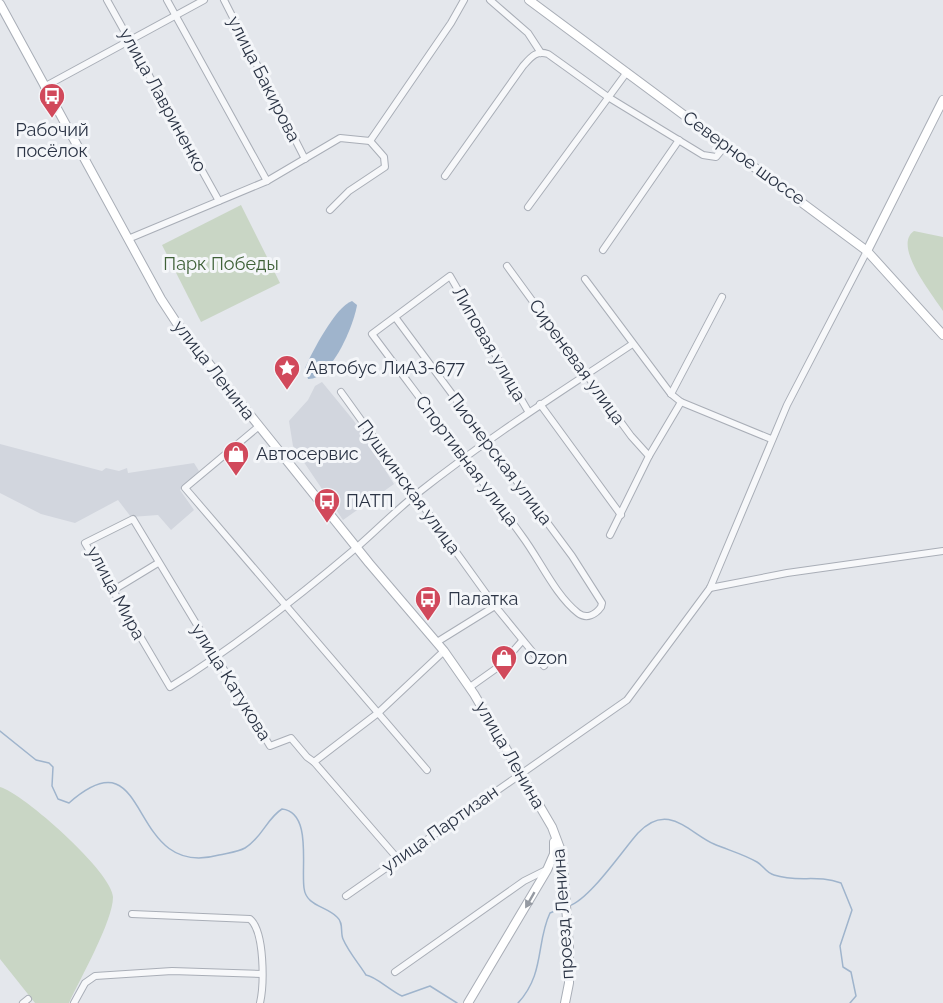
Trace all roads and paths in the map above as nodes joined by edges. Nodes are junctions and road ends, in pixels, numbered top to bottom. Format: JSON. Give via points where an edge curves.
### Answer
{"nodes":[{"id":1,"x":107,"y":0,"type":"edge"},
{"id":2,"x":167,"y":0,"type":"edge"},
{"id":3,"x":204,"y":0,"type":"edge"},
{"id":4,"x":224,"y":0,"type":"edge"},
{"id":5,"x":464,"y":0,"type":"edge"},
{"id":6,"x":490,"y":0,"type":"edge"},
{"id":7,"x":529,"y":0,"type":"edge"},
{"id":8,"x":0,"y":4,"type":"edge"},
{"id":9,"x":176,"y":16,"type":"junction"},
{"id":10,"x":129,"y":41,"type":"junction"},
{"id":11,"x":541,"y":53,"type":"junction"},
{"id":12,"x":627,"y":72,"type":"junction"},
{"id":13,"x":44,"y":87,"type":"junction"},
{"id":14,"x":608,"y":97,"type":"junction"},
{"id":15,"x":943,"y":100,"type":"edge"},
{"id":16,"x":679,"y":140,"type":"junction"},
{"id":17,"x":370,"y":141,"type":"junction"},
{"id":18,"x":726,"y":145,"type":"junction"},
{"id":19,"x":305,"y":159,"type":"junction"},
{"id":20,"x":446,"y":176,"type":"dead end"},
{"id":21,"x":267,"y":181,"type":"junction"},
{"id":22,"x":219,"y":201,"type":"junction"},
{"id":23,"x":528,"y":207,"type":"dead end"},
{"id":24,"x":330,"y":210,"type":"dead end"},
{"id":25,"x":128,"y":239,"type":"junction"},
{"id":26,"x":603,"y":250,"type":"dead end"},
{"id":27,"x":867,"y":251,"type":"junction"},
{"id":28,"x":507,"y":266,"type":"dead end"},
{"id":29,"x":450,"y":276,"type":"joint"},
{"id":30,"x":585,"y":279,"type":"dead end"},
{"id":31,"x":722,"y":297,"type":"dead end"},
{"id":32,"x":395,"y":317,"type":"junction"},
{"id":33,"x":943,"y":335,"type":"edge"},
{"id":34,"x":632,"y":345,"type":"junction"},
{"id":35,"x":587,"y":374,"type":"junction"},
{"id":36,"x":341,"y":392,"type":"dead end"},
{"id":37,"x":671,"y":394,"type":"junction"},
{"id":38,"x":681,"y":402,"type":"junction"},
{"id":39,"x":540,"y":404,"type":"junction"},
{"id":40,"x":528,"y":411,"type":"junction"},
{"id":41,"x":258,"y":427,"type":"junction"},
{"id":42,"x":771,"y":439,"type":"junction"},
{"id":43,"x":487,"y":441,"type":"junction"},
{"id":44,"x":649,"y":456,"type":"junction"},
{"id":45,"x":464,"y":458,"type":"junction"},
{"id":46,"x":416,"y":495,"type":"junction"},
{"id":47,"x":621,"y":515,"type":"junction"},
{"id":48,"x":134,"y":519,"type":"joint"},
{"id":49,"x":610,"y":535,"type":"dead end"},
{"id":50,"x":356,"y":548,"type":"junction"},
{"id":51,"x":943,"y":551,"type":"edge"},
{"id":52,"x":158,"y":563,"type":"junction"},
{"id":53,"x":710,"y":588,"type":"junction"},
{"id":54,"x":112,"y":591,"type":"junction"},
{"id":55,"x":602,"y":603,"type":"joint"},
{"id":56,"x":285,"y":606,"type":"junction"},
{"id":57,"x":495,"y":606,"type":"junction"},
{"id":58,"x":522,"y":641,"type":"junction"},
{"id":59,"x":436,"y":642,"type":"junction"},
{"id":60,"x":444,"y":651,"type":"junction"},
{"id":61,"x":216,"y":659,"type":"junction"},
{"id":62,"x":544,"y":666,"type":"dead end"},
{"id":63,"x":470,"y":687,"type":"junction"},
{"id":64,"x":378,"y":713,"type":"junction"},
{"id":65,"x":314,"y":762,"type":"junction"},
{"id":66,"x":427,"y":770,"type":"dead end"},
{"id":67,"x":521,"y":773,"type":"junction"},
{"id":68,"x":552,"y":826,"type":"junction"},
{"id":69,"x":398,"y":859,"type":"junction"},
{"id":70,"x":547,"y":870,"type":"junction"},
{"id":71,"x":564,"y":878,"type":"junction"},
{"id":72,"x":541,"y":880,"type":"junction"},
{"id":73,"x":346,"y":896,"type":"dead end"},
{"id":74,"x":132,"y":914,"type":"dead end"},
{"id":75,"x":395,"y":972,"type":"dead end"},
{"id":76,"x":262,"y":974,"type":"junction"},
{"id":77,"x":469,"y":1002,"type":"edge"},
{"id":78,"x":74,"y":1003,"type":"edge"},
{"id":79,"x":260,"y":1003,"type":"edge"},
{"id":80,"x":565,"y":1003,"type":"edge"}],
"edges":[{"from":1,"to":10,"type":"street","name":"улица Лавриненко"},
{"from":2,"to":9,"type":"street"},
{"from":3,"to":9,"type":"street"},
{"from":4,"to":19,"type":"street","name":"улица Бакирова"},
{"from":5,"to":17,"type":"street"},
{"from":6,"to":11,"type":"street","via":[[528,33]]},
{"from":7,"to":12,"type":"main road","name":"Северное шоссе"},
{"from":8,"to":13,"type":"main road","name":"улица Ленина"},
{"from":9,"to":10,"type":"street"},
{"from":9,"to":21,"type":"street"},
{"from":10,"to":13,"type":"street"},
{"from":10,"to":22,"type":"street","name":"улица Лавриненко"},
{"from":11,"to":14,"type":"street","via":[[548,54]]},
{"from":11,"to":20,"type":"street","via":[[524,66]]},
{"from":12,"to":14,"type":"street"},
{"from":12,"to":18,"type":"main road","name":"Северное шоссе"},
{"from":13,"to":25,"type":"main road","name":"улица Ленина"},
{"from":14,"to":16,"type":"street"},
{"from":14,"to":23,"type":"street"},
{"from":15,"to":27,"type":"main road"},
{"from":16,"to":18,"type":"street","via":[[713,157]]},
{"from":16,"to":26,"type":"street"},
{"from":17,"to":19,"type":"street","via":[[340,138]]},
{"from":17,"to":24,"type":"street","via":[[384,157],[385,167],[349,191]]},
{"from":18,"to":27,"type":"main road","name":"Северное шоссе"},
{"from":19,"to":21,"type":"street"},
{"from":21,"to":22,"type":"street"},
{"from":22,"to":25,"type":"street"},
{"from":25,"to":41,"type":"main road","name":"улица Ленина","via":[[178,325]]},
{"from":27,"to":33,"type":"main road","name":"Северное шоссе"},
{"from":27,"to":42,"type":"street","name":"улица Партизан"},
{"from":28,"to":35,"type":"street","name":"Сиреневая улица"},
{"from":29,"to":32,"type":"street","name":"Спортивная улица"},
{"from":29,"to":40,"type":"street","name":"Липовая улица"},
{"from":30,"to":34,"type":"street"},
{"from":31,"to":37,"type":"street"},
{"from":32,"to":43,"type":"street","name":"Пионерская улица"},
{"from":32,"to":45,"type":"street","name":"Спортивная улица","via":[[372,334]]},
{"from":34,"to":35,"type":"street"},
{"from":34,"to":37,"type":"street"},
{"from":35,"to":39,"type":"street"},
{"from":35,"to":44,"type":"street","name":"Сиреневая улица"},
{"from":36,"to":46,"type":"street","name":"Пушкинская улица"},
{"from":37,"to":38,"type":"street"},
{"from":38,"to":42,"type":"street"},
{"from":38,"to":44,"type":"street"},
{"from":39,"to":40,"type":"street"},
{"from":39,"to":47,"type":"street","name":"Липовая улица"},
{"from":40,"to":43,"type":"street"},
{"from":41,"to":50,"type":"main road","name":"улица Ленина"},
{"from":41,"to":56,"type":"street","via":[[185,488]]},
{"from":42,"to":53,"type":"street","name":"улица Партизан"},
{"from":43,"to":45,"type":"street"},
{"from":43,"to":55,"type":"street","name":"Пионерская улица"},
{"from":44,"to":47,"type":"street"},
{"from":45,"to":46,"type":"street"},
{"from":45,"to":55,"type":"street","name":"Спортивная улица","via":[[577,613],[592,615]]},
{"from":46,"to":50,"type":"street"},
{"from":46,"to":57,"type":"street","name":"Пушкинская улица"},
{"from":47,"to":49,"type":"street"},
{"from":48,"to":52,"type":"street","name":"улица Катукова"},
{"from":48,"to":54,"type":"street","name":"улица Мира","via":[[85,543]]},
{"from":50,"to":56,"type":"street"},
{"from":50,"to":59,"type":"main road","name":"улица Ленина"},
{"from":51,"to":53,"type":"street"},
{"from":52,"to":54,"type":"street"},
{"from":52,"to":61,"type":"street","name":"улица Катукова"},
{"from":53,"to":67,"type":"street","name":"улица Партизан","via":[[627,700]]},
{"from":54,"to":61,"type":"street","name":"улица Мира","via":[[170,687]]},
{"from":56,"to":61,"type":"street"},
{"from":56,"to":64,"type":"street"},
{"from":57,"to":58,"type":"street","name":"Пушкинская улица"},
{"from":57,"to":59,"type":"street"},
{"from":58,"to":62,"type":"street","name":"Пушкинская улица"},
{"from":58,"to":63,"type":"street","via":[[501,664]]},
{"from":59,"to":60,"type":"main road","name":"улица Ленина"},
{"from":60,"to":63,"type":"main road","name":"улица Ленина"},
{"from":60,"to":64,"type":"street"},
{"from":61,"to":65,"type":"street","name":"улица Катукова","via":[[270,746],[291,738]]},
{"from":63,"to":67,"type":"main road","name":"улица Ленина"},
{"from":64,"to":65,"type":"street"},
{"from":64,"to":66,"type":"street"},
{"from":65,"to":69,"type":"street","name":"улица Катукова"},
{"from":67,"to":68,"type":"main road","name":"улица Ленина"},
{"from":67,"to":69,"type":"street","name":"улица Партизан"},
{"from":68,"to":70,"type":"main road","via":[[555,847]]},
{"from":68,"to":71,"type":"main road","name":"проезд Ленина","via":[[561,851]]},
{"from":69,"to":73,"type":"street","name":"улица Партизан"},
{"from":70,"to":72,"type":"main road"},
{"from":70,"to":75,"type":"street","via":[[524,880]]},
{"from":71,"to":72,"type":"main road","via":[[551,873]]},
{"from":71,"to":80,"type":"main road","name":"проезд Ленина","via":[[569,983]]},
{"from":72,"to":77,"type":"main road","one_way":true},
{"from":74,"to":76,"type":"street","via":[[250,919],[258,930]]},
{"from":76,"to":78,"type":"street","via":[[172,971],[95,976],[85,983]]},
{"from":76,"to":79,"type":"street"}]}
